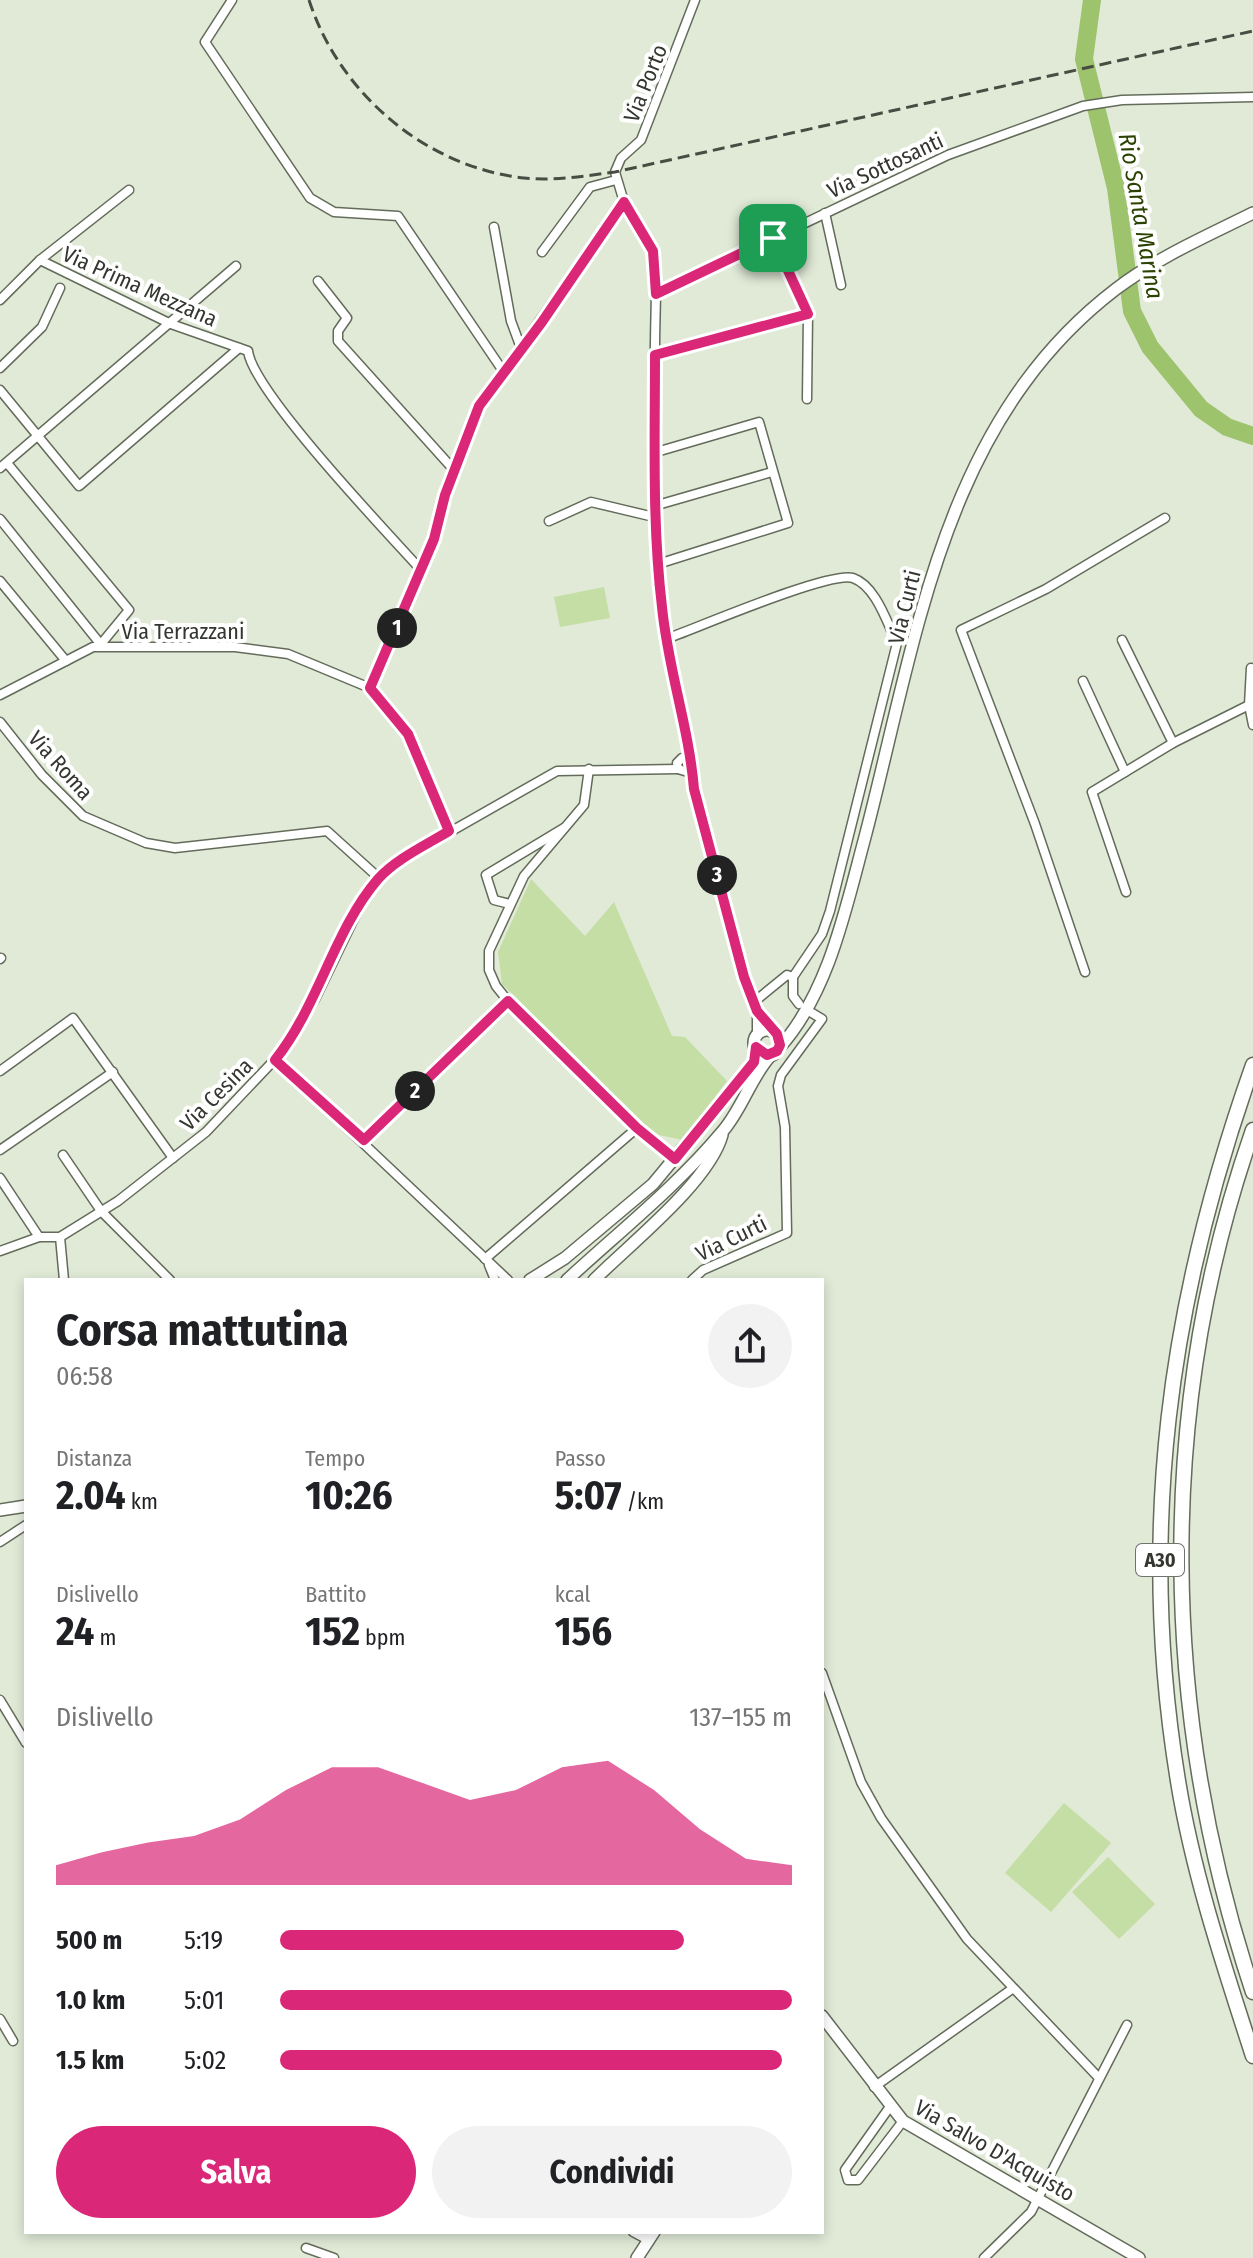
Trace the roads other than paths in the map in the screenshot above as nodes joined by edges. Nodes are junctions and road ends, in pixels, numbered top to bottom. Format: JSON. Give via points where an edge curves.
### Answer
{"nodes":[{"id":1,"x":232,"y":0,"type":"edge"},
{"id":2,"x":695,"y":0,"type":"edge"},
{"id":3,"x":1253,"y":97,"type":"edge"},
{"id":4,"x":616,"y":176,"type":"junction"},
{"id":5,"x":129,"y":190,"type":"dead end"},
{"id":6,"x":624,"y":202,"type":"junction"},
{"id":7,"x":825,"y":213,"type":"junction"},
{"id":8,"x":1253,"y":213,"type":"edge"},
{"id":9,"x":494,"y":227,"type":"dead end"},
{"id":10,"x":773,"y":238,"type":"junction"},
{"id":11,"x":542,"y":252,"type":"dead end"},
{"id":12,"x":40,"y":260,"type":"junction"},
{"id":13,"x":236,"y":266,"type":"dead end"},
{"id":14,"x":318,"y":281,"type":"dead end"},
{"id":15,"x":841,"y":285,"type":"dead end"},
{"id":16,"x":60,"y":288,"type":"dead end"},
{"id":17,"x":656,"y":294,"type":"junction"},
{"id":18,"x":0,"y":300,"type":"edge"},
{"id":19,"x":808,"y":314,"type":"junction"},
{"id":20,"x":171,"y":324,"type":"junction"},
{"id":21,"x":239,"y":348,"type":"junction"},
{"id":22,"x":521,"y":348,"type":"junction"},
{"id":23,"x":655,"y":355,"type":"junction"},
{"id":24,"x":0,"y":368,"type":"edge"},
{"id":25,"x":503,"y":371,"type":"junction"},
{"id":26,"x":0,"y":390,"type":"edge"},
{"id":27,"x":807,"y":399,"type":"dead end"},
{"id":28,"x":38,"y":436,"type":"junction"},
{"id":29,"x":653,"y":453,"type":"junction"},
{"id":30,"x":3,"y":465,"type":"edge"},
{"id":31,"x":454,"y":470,"type":"junction"},
{"id":32,"x":772,"y":472,"type":"junction"},
{"id":33,"x":654,"y":506,"type":"junction"},
{"id":34,"x":654,"y":517,"type":"junction"},
{"id":35,"x":1165,"y":518,"type":"dead end"},
{"id":36,"x":0,"y":519,"type":"edge"},
{"id":37,"x":549,"y":521,"type":"dead end"},
{"id":38,"x":658,"y":564,"type":"junction"},
{"id":39,"x":421,"y":570,"type":"junction"},
{"id":40,"x":0,"y":581,"type":"edge"},
{"id":41,"x":666,"y":639,"type":"junction"},
{"id":42,"x":1122,"y":640,"type":"dead end"},
{"id":43,"x":102,"y":646,"type":"junction"},
{"id":44,"x":66,"y":661,"type":"junction"},
{"id":45,"x":1251,"y":668,"type":"edge"},
{"id":46,"x":1083,"y":681,"type":"dead end"},
{"id":47,"x":370,"y":688,"type":"junction"},
{"id":48,"x":0,"y":695,"type":"edge"},
{"id":49,"x":1249,"y":705,"type":"junction"},
{"id":50,"x":0,"y":722,"type":"edge"},
{"id":51,"x":1253,"y":725,"type":"edge"},
{"id":52,"x":687,"y":740,"type":"junction"},
{"id":53,"x":1173,"y":743,"type":"junction"},
{"id":54,"x":692,"y":764,"type":"junction"},
{"id":55,"x":680,"y":765,"type":"junction"},
{"id":56,"x":589,"y":769,"type":"junction"},
{"id":57,"x":1125,"y":772,"type":"junction"},
{"id":58,"x":694,"y":789,"type":"junction"},
{"id":59,"x":569,"y":826,"type":"junction"},
{"id":60,"x":449,"y":831,"type":"junction"},
{"id":61,"x":379,"y":878,"type":"junction"},
{"id":62,"x":1126,"y":892,"type":"dead end"},
{"id":63,"x":510,"y":904,"type":"junction"},
{"id":64,"x":1085,"y":972,"type":"dead end"},
{"id":65,"x":793,"y":977,"type":"junction"},
{"id":66,"x":508,"y":1001,"type":"junction"},
{"id":67,"x":799,"y":1004,"type":"dead end"},
{"id":68,"x":756,"y":1006,"type":"junction"},
{"id":69,"x":812,"y":1013,"type":"dead end"},
{"id":70,"x":796,"y":1024,"type":"junction"},
{"id":71,"x":772,"y":1031,"type":"junction"},
{"id":72,"x":756,"y":1041,"type":"junction"},
{"id":73,"x":775,"y":1052,"type":"junction"},
{"id":74,"x":275,"y":1060,"type":"junction"},
{"id":75,"x":754,"y":1062,"type":"junction"},
{"id":76,"x":1253,"y":1065,"type":"edge"},
{"id":77,"x":0,"y":1071,"type":"edge"},
{"id":78,"x":113,"y":1072,"type":"junction"},
{"id":79,"x":753,"y":1076,"type":"junction"},
{"id":80,"x":637,"y":1128,"type":"junction"},
{"id":81,"x":1253,"y":1130,"type":"edge"},
{"id":82,"x":723,"y":1131,"type":"junction"},
{"id":83,"x":364,"y":1140,"type":"junction"},
{"id":84,"x":0,"y":1150,"type":"edge"},
{"id":85,"x":63,"y":1155,"type":"dead end"},
{"id":86,"x":173,"y":1158,"type":"junction"},
{"id":87,"x":675,"y":1159,"type":"junction"},
{"id":88,"x":0,"y":1178,"type":"edge"},
{"id":89,"x":101,"y":1211,"type":"junction"},
{"id":90,"x":39,"y":1237,"type":"junction"},
{"id":91,"x":60,"y":1237,"type":"junction"},
{"id":92,"x":0,"y":1251,"type":"edge"},
{"id":93,"x":487,"y":1261,"type":"junction"},
{"id":94,"x":64,"y":1278,"type":"edge"},
{"id":95,"x":168,"y":1278,"type":"edge"},
{"id":96,"x":494,"y":1278,"type":"edge"},
{"id":97,"x":506,"y":1278,"type":"edge"},
{"id":98,"x":533,"y":1278,"type":"edge"},
{"id":99,"x":569,"y":1278,"type":"edge"},
{"id":100,"x":596,"y":1278,"type":"edge"},
{"id":101,"x":695,"y":1278,"type":"edge"},
{"id":102,"x":20,"y":1507,"type":"edge"},
{"id":103,"x":0,"y":1510,"type":"edge"},
{"id":104,"x":24,"y":1526,"type":"edge"},
{"id":105,"x":0,"y":1542,"type":"edge"},
{"id":106,"x":824,"y":1679,"type":"edge"},
{"id":107,"x":0,"y":1700,"type":"edge"},
{"id":108,"x":24,"y":1740,"type":"edge"},
{"id":109,"x":1012,"y":1989,"type":"junction"},
{"id":110,"x":1253,"y":1992,"type":"edge"},
{"id":111,"x":0,"y":2019,"type":"edge"},
{"id":112,"x":824,"y":2019,"type":"edge"},
{"id":113,"x":1127,"y":2025,"type":"dead end"},
{"id":114,"x":13,"y":2041,"type":"dead end"},
{"id":115,"x":1253,"y":2056,"type":"edge"},
{"id":116,"x":1099,"y":2078,"type":"junction"},
{"id":117,"x":874,"y":2087,"type":"junction"},
{"id":118,"x":889,"y":2108,"type":"junction"},
{"id":119,"x":903,"y":2121,"type":"junction"},
{"id":120,"x":1037,"y":2200,"type":"junction"},
{"id":121,"x":651,"y":2236,"type":"edge"},
{"id":122,"x":306,"y":2248,"type":"dead end"},
{"id":123,"x":1134,"y":2257,"type":"edge"},
{"id":124,"x":334,"y":2258,"type":"edge"},
{"id":125,"x":637,"y":2258,"type":"edge"},
{"id":126,"x":984,"y":2258,"type":"edge"}],
"edges":[{"from":1,"to":25,"type":"street","via":[[205,42],[310,198],[334,212],[398,216]]},
{"from":2,"to":4,"type":"street","name":"Via Porto","via":[[641,140],[621,158]]},
{"from":3,"to":7,"type":"street","name":"Via Sottosanti","via":[[1083,106],[948,155]]},
{"from":4,"to":6,"type":"street"},
{"from":4,"to":11,"type":"street","via":[[590,187]]},
{"from":5,"to":12,"type":"street","name":"Via Prima Mezzana"},
{"from":6,"to":17,"type":"street","via":[[653,251]]},
{"from":6,"to":22,"type":"street"},
{"from":7,"to":10,"type":"street","name":"Via Sottosanti"},
{"from":7,"to":15,"type":"street"},
{"from":8,"to":70,"type":"main road","name":"Via Curti","via":[[1156,262],[1094,307],[1015,394],[971,468],[940,544],[835,945]]},
{"from":9,"to":22,"type":"street"},
{"from":10,"to":17,"type":"street","name":"Via Sottosanti"},
{"from":10,"to":19,"type":"street"},
{"from":12,"to":18,"type":"street"},
{"from":12,"to":20,"type":"street","name":"Via Prima Mezzana"},
{"from":13,"to":20,"type":"street"},
{"from":14,"to":31,"type":"street","via":[[347,318],[338,341]]},
{"from":16,"to":24,"type":"street","via":[[42,327]]},
{"from":17,"to":23,"type":"street"},
{"from":19,"to":23,"type":"street"},
{"from":19,"to":27,"type":"street"},
{"from":20,"to":21,"type":"street","name":"Via Prima Mezzana"},
{"from":20,"to":28,"type":"street"},
{"from":21,"to":28,"type":"street","via":[[79,486]]},
{"from":21,"to":39,"type":"street","name":"Via Prima Mezzana","via":[[248,351],[250,364],[274,401]]},
{"from":22,"to":25,"type":"street"},
{"from":23,"to":29,"type":"street"},
{"from":25,"to":31,"type":"street","via":[[479,406]]},
{"from":26,"to":28,"type":"street"},
{"from":28,"to":30,"type":"street"},
{"from":29,"to":32,"type":"street","via":[[759,422]]},
{"from":29,"to":33,"type":"street"},
{"from":30,"to":43,"type":"street","via":[[129,610]]},
{"from":31,"to":39,"type":"street"},
{"from":32,"to":33,"type":"street"},
{"from":32,"to":38,"type":"street","via":[[788,523]]},
{"from":33,"to":34,"type":"street"},
{"from":34,"to":37,"type":"street","via":[[591,502]]},
{"from":34,"to":38,"type":"street"},
{"from":35,"to":64,"type":"street","via":[[1046,589],[961,630]]},
{"from":36,"to":43,"type":"street"},
{"from":38,"to":41,"type":"street"},
{"from":39,"to":47,"type":"street"},
{"from":40,"to":44,"type":"street"},
{"from":41,"to":52,"type":"street"},
{"from":41,"to":65,"type":"street","via":[[835,578],[851,578],[870,592],[897,643],[830,911],[822,934]]},
{"from":42,"to":53,"type":"street"},
{"from":43,"to":44,"type":"street","name":"Via Terrazzani"},
{"from":43,"to":47,"type":"street","name":"Via Terrazzani","via":[[235,647],[288,654]]},
{"from":44,"to":48,"type":"street","name":"Via Terrazzani"},
{"from":45,"to":49,"type":"street"},
{"from":46,"to":57,"type":"street"},
{"from":47,"to":60,"type":"street","via":[[408,734]]},
{"from":49,"to":51,"type":"street"},
{"from":49,"to":53,"type":"street"},
{"from":50,"to":61,"type":"street","name":"Via Roma","via":[[83,816],[146,843],[175,848],[327,831]]},
{"from":52,"to":54,"type":"street"},
{"from":52,"to":55,"type":"street"},
{"from":53,"to":57,"type":"street"},
{"from":54,"to":55,"type":"street"},
{"from":54,"to":55,"type":"street","via":[[688,772]]},
{"from":54,"to":58,"type":"street"},
{"from":55,"to":56,"type":"street"},
{"from":55,"to":58,"type":"street"},
{"from":56,"to":59,"type":"street","via":[[584,805]]},
{"from":56,"to":60,"type":"street","via":[[541,778]]},
{"from":57,"to":62,"type":"street","via":[[1092,792]]},
{"from":58,"to":68,"type":"street"},
{"from":59,"to":63,"type":"street","via":[[524,876]]},
{"from":59,"to":63,"type":"street","via":[[486,875],[494,900]]},
{"from":60,"to":61,"type":"street"},
{"from":61,"to":74,"type":"street","name":"Via Cesina","via":[[350,922],[315,999]]},
{"from":63,"to":66,"type":"street","via":[[489,951],[489,970]]},
{"from":65,"to":67,"type":"street","via":[[793,996]]},
{"from":65,"to":68,"type":"street","via":[[780,978]]},
{"from":66,"to":80,"type":"street"},
{"from":66,"to":83,"type":"street"},
{"from":68,"to":71,"type":"street"},
{"from":68,"to":72,"type":"street"},
{"from":69,"to":101,"type":"street","name":"Via Curti","via":[[822,1019],[778,1086],[785,1127],[787,1233]]},
{"from":70,"to":71,"type":"main road"},
{"from":70,"to":73,"type":"main road","name":"Via Curti"},
{"from":71,"to":72,"type":"main road"},
{"from":71,"to":73,"type":"main road","via":[[780,1041]]},
{"from":72,"to":73,"type":"main road","via":[[764,1055]]},
{"from":72,"to":75,"type":"main road","name":"Via Curti"},
{"from":73,"to":79,"type":"main road","name":"Via Curti"},
{"from":74,"to":83,"type":"street"},
{"from":74,"to":86,"type":"street","name":"Via Cesina","via":[[206,1132]]},
{"from":75,"to":79,"type":"main road","name":"Via Curti"},
{"from":75,"to":87,"type":"main road"},
{"from":76,"to":115,"type":"highway","number":"A30","via":[[1220,1163],[1180,1323],[1162,1473],[1159,1581],[1165,1687],[1180,1794]]},
{"from":77,"to":78,"type":"street","via":[[73,1018]]},
{"from":78,"to":84,"type":"street"},
{"from":78,"to":86,"type":"street"},
{"from":79,"to":82,"type":"main road","name":"Via Curti"},
{"from":80,"to":87,"type":"street"},
{"from":80,"to":93,"type":"street"},
{"from":81,"to":110,"type":"highway","number":"A30","via":[[1202,1317],[1182,1471],[1180,1551],[1185,1682],[1200,1787]]},
{"from":82,"to":99,"type":"main road","name":"Via Curti"},
{"from":82,"to":100,"type":"main road","via":[[703,1171]]},
{"from":83,"to":93,"type":"street"},
{"from":85,"to":89,"type":"street"},
{"from":86,"to":89,"type":"street","name":"Via Cesina"},
{"from":87,"to":98,"type":"main road","via":[[583,1243]]},
{"from":88,"to":90,"type":"street"},
{"from":89,"to":91,"type":"street","name":"Via Cesina"},
{"from":89,"to":95,"type":"street"},
{"from":90,"to":91,"type":"street"},
{"from":90,"to":92,"type":"street"},
{"from":91,"to":94,"type":"street"},
{"from":93,"to":96,"type":"street"},
{"from":93,"to":97,"type":"street"},
{"from":102,"to":103,"type":"main road"},
{"from":104,"to":105,"type":"street"},
{"from":106,"to":109,"type":"street","via":[[861,1782],[881,1818],[967,1939]]},
{"from":107,"to":108,"type":"street"},
{"from":109,"to":116,"type":"street"},
{"from":109,"to":117,"type":"street"},
{"from":111,"to":114,"type":"street"},
{"from":112,"to":117,"type":"main road","name":"Via Salvo D'Acquisto"},
{"from":113,"to":116,"type":"street"},
{"from":116,"to":120,"type":"street"},
{"from":117,"to":118,"type":"main road","name":"Via Salvo D'Acquisto"},
{"from":118,"to":119,"type":"main road","name":"Via Salvo D'Acquisto"},
{"from":118,"to":119,"type":"street","via":[[845,2170],[848,2180],[858,2180]]},
{"from":119,"to":120,"type":"main road","name":"Via Salvo D'Acquisto"},
{"from":120,"to":123,"type":"main road","name":"Via Salvo D'Acquisto"},
{"from":120,"to":126,"type":"street"},
{"from":121,"to":125,"type":"main road"},
{"from":122,"to":124,"type":"street"}]}
